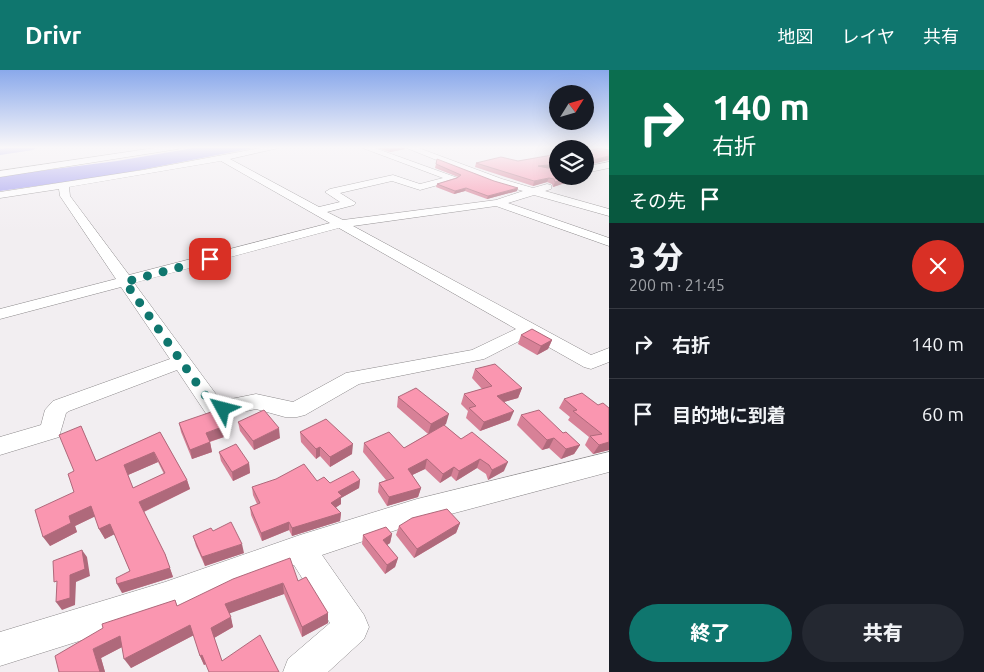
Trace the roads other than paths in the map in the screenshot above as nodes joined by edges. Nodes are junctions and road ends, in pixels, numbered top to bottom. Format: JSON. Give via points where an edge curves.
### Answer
{"nodes":[{"id":1,"x":156,"y":175,"type":"edge"},
{"id":2,"x":252,"y":175,"type":"edge"},
{"id":3,"x":445,"y":175,"type":"edge"},
{"id":4,"x":482,"y":175,"type":"edge"},
{"id":5,"x":64,"y":190,"type":"junction"},
{"id":6,"x":535,"y":191,"type":"junction"},
{"id":7,"x":0,"y":195,"type":"edge"},
{"id":8,"x":497,"y":203,"type":"junction"},
{"id":9,"x":609,"y":203,"type":"edge"},
{"id":10,"x":316,"y":211,"type":"junction"},
{"id":11,"x":609,"y":213,"type":"edge"},
{"id":12,"x":340,"y":224,"type":"junction"},
{"id":13,"x":609,"y":242,"type":"edge"},
{"id":14,"x":125,"y":282,"type":"junction"},
{"id":15,"x":0,"y":314,"type":"edge"},
{"id":16,"x":530,"y":329,"type":"junction"},
{"id":17,"x":609,"y":354,"type":"edge"},
{"id":18,"x":181,"y":362,"type":"junction"},
{"id":19,"x":0,"y":446,"type":"edge"},
{"id":20,"x":607,"y":464,"type":"edge"},
{"id":21,"x":300,"y":549,"type":"junction"},
{"id":22,"x":0,"y":649,"type":"edge"},
{"id":23,"x":301,"y":672,"type":"edge"}],
"edges":[{"from":1,"to":5,"type":"street","via":[[120,186]]},
{"from":2,"to":10,"type":"street"},
{"from":3,"to":10,"type":"street","via":[[453,178],[420,187],[393,178],[330,192],[350,203]]},
{"from":4,"to":6,"type":"street"},
{"from":5,"to":7,"type":"street"},
{"from":5,"to":14,"type":"street"},
{"from":6,"to":8,"type":"street"},
{"from":6,"to":9,"type":"street","via":[[550,182]]},
{"from":6,"to":11,"type":"street"},
{"from":8,"to":12,"type":"street"},
{"from":8,"to":13,"type":"street"},
{"from":10,"to":12,"type":"street"},
{"from":12,"to":14,"type":"street"},
{"from":12,"to":16,"type":"street"},
{"from":14,"to":15,"type":"street"},
{"from":14,"to":18,"type":"street"},
{"from":16,"to":17,"type":"street","via":[[591,363]]},
{"from":16,"to":18,"type":"street","via":[[477,355],[353,378],[297,409],[289,410],[263,402],[215,409]]},
{"from":18,"to":19,"type":"street","via":[[61,406],[56,410],[51,431]]},
{"from":20,"to":21,"type":"street","via":[[417,511]]},
{"from":21,"to":22,"type":"street","via":[[166,598]]},
{"from":21,"to":23,"type":"street","via":[[352,627]]}]}
